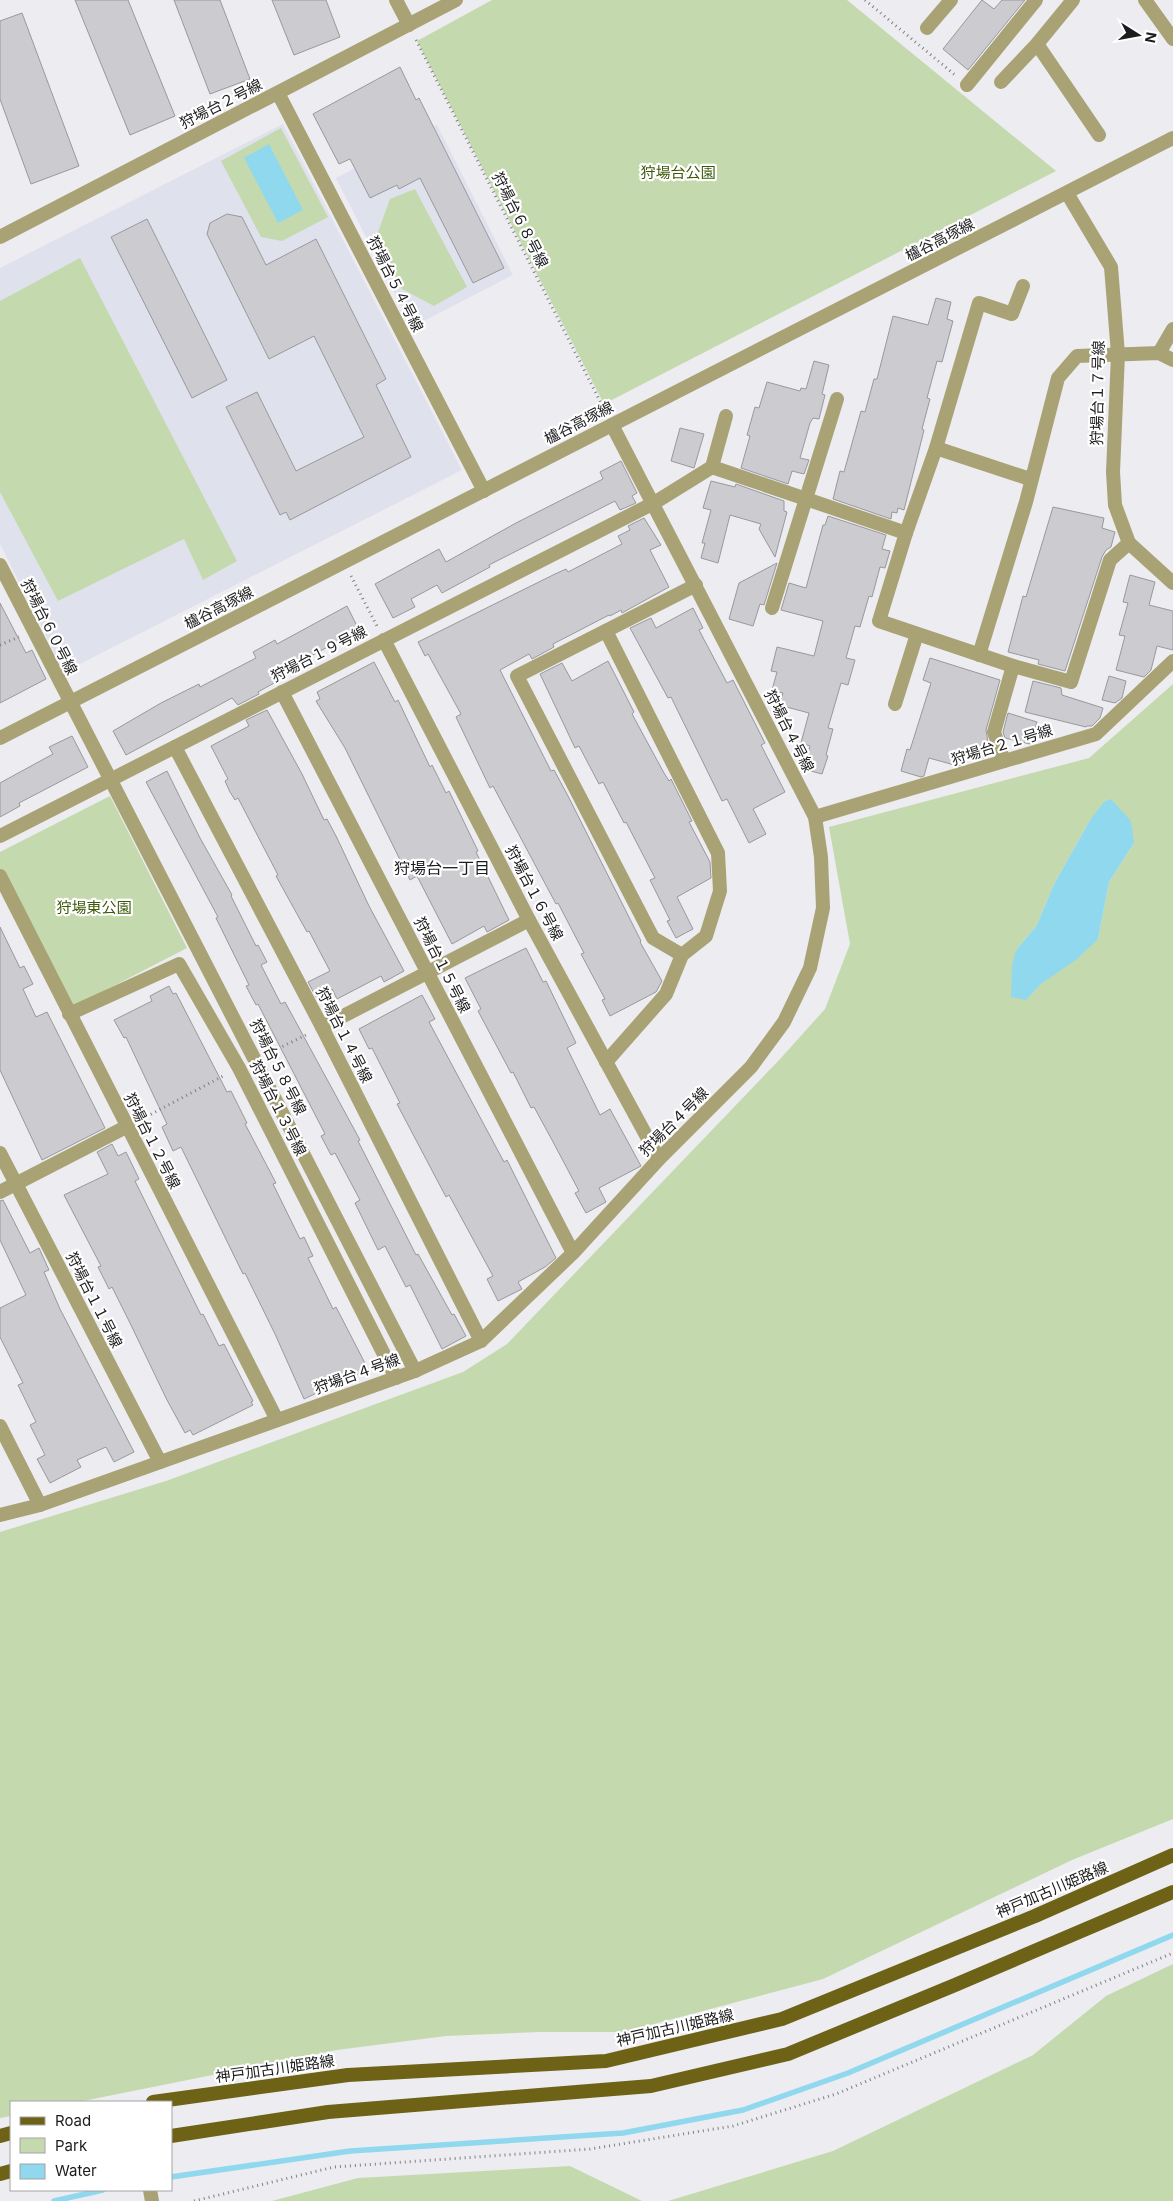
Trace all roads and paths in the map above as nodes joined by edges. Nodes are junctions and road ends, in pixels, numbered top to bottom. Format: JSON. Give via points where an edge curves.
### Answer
{"nodes":[{"id":1,"x":396,"y":0,"type":"edge"},
{"id":2,"x":456,"y":0,"type":"edge"},
{"id":3,"x":950,"y":0,"type":"edge"},
{"id":4,"x":1036,"y":0,"type":"edge"},
{"id":5,"x":1073,"y":0,"type":"edge"},
{"id":6,"x":1145,"y":0,"type":"edge"},
{"id":7,"x":409,"y":25,"type":"junction"},
{"id":8,"x":927,"y":28,"type":"dead end"},
{"id":9,"x":1172,"y":34,"type":"edge"},
{"id":10,"x":1036,"y":44,"type":"junction"},
{"id":11,"x":1001,"y":82,"type":"dead end"},
{"id":12,"x":967,"y":85,"type":"dead end"},
{"id":13,"x":278,"y":93,"type":"junction"},
{"id":14,"x":1099,"y":135,"type":"dead end"},
{"id":15,"x":1173,"y":138,"type":"edge"},
{"id":16,"x":1067,"y":193,"type":"junction"},
{"id":17,"x":0,"y":237,"type":"edge"},
{"id":18,"x":1023,"y":286,"type":"dead end"},
{"id":19,"x":1173,"y":329,"type":"edge"},
{"id":20,"x":1159,"y":352,"type":"junction"},
{"id":21,"x":1118,"y":354,"type":"junction"},
{"id":22,"x":1173,"y":360,"type":"edge"},
{"id":23,"x":837,"y":399,"type":"dead end"},
{"id":24,"x":726,"y":416,"type":"dead end"},
{"id":25,"x":612,"y":425,"type":"junction"},
{"id":26,"x":936,"y":448,"type":"junction"},
{"id":27,"x":712,"y":467,"type":"junction"},
{"id":28,"x":1030,"y":479,"type":"junction"},
{"id":29,"x":484,"y":491,"type":"junction"},
{"id":30,"x":805,"y":498,"type":"junction"},
{"id":31,"x":654,"y":503,"type":"junction"},
{"id":32,"x":906,"y":533,"type":"junction"},
{"id":33,"x":1129,"y":542,"type":"junction"},
{"id":34,"x":344,"y":562,"type":"junction"},
{"id":35,"x":0,"y":565,"type":"edge"},
{"id":36,"x":1173,"y":583,"type":"edge"},
{"id":37,"x":696,"y":585,"type":"junction"},
{"id":38,"x":772,"y":608,"type":"dead end"},
{"id":39,"x":33,"y":631,"type":"junction"},
{"id":40,"x":606,"y":631,"type":"junction"},
{"id":41,"x":917,"y":634,"type":"junction"},
{"id":42,"x":384,"y":640,"type":"junction"},
{"id":43,"x":0,"y":646,"type":"edge"},
{"id":44,"x":979,"y":655,"type":"junction"},
{"id":45,"x":1173,"y":661,"type":"edge"},
{"id":46,"x":1013,"y":666,"type":"junction"},
{"id":47,"x":282,"y":692,"type":"junction"},
{"id":48,"x":69,"y":703,"type":"junction"},
{"id":49,"x":895,"y":704,"type":"dead end"},
{"id":50,"x":0,"y":738,"type":"edge"},
{"id":51,"x":175,"y":747,"type":"junction"},
{"id":52,"x":1004,"y":762,"type":"junction"},
{"id":53,"x":110,"y":779,"type":"junction"},
{"id":54,"x":815,"y":818,"type":"junction"},
{"id":55,"x":0,"y":836,"type":"edge"},
{"id":56,"x":0,"y":876,"type":"edge"},
{"id":57,"x":529,"y":920,"type":"junction"},
{"id":58,"x":682,"y":955,"type":"junction"},
{"id":59,"x":428,"y":973,"type":"junction"},
{"id":60,"x":69,"y":1014,"type":"junction"},
{"id":61,"x":322,"y":1027,"type":"junction"},
{"id":62,"x":256,"y":1059,"type":"junction"},
{"id":63,"x":606,"y":1062,"type":"junction"},
{"id":64,"x":239,"y":1068,"type":"junction"},
{"id":65,"x":126,"y":1127,"type":"junction"},
{"id":66,"x":0,"y":1153,"type":"edge"},
{"id":67,"x":660,"y":1159,"type":"junction"},
{"id":68,"x":16,"y":1184,"type":"junction"},
{"id":69,"x":0,"y":1192,"type":"edge"},
{"id":70,"x":573,"y":1253,"type":"junction"},
{"id":71,"x":481,"y":1341,"type":"junction"},
{"id":72,"x":415,"y":1370,"type":"junction"},
{"id":73,"x":396,"y":1378,"type":"junction"},
{"id":74,"x":277,"y":1420,"type":"junction"},
{"id":75,"x":0,"y":1426,"type":"edge"},
{"id":76,"x":160,"y":1462,"type":"junction"},
{"id":77,"x":40,"y":1505,"type":"junction"},
{"id":78,"x":0,"y":1515,"type":"edge"},
{"id":79,"x":1173,"y":1855,"type":"edge"},
{"id":80,"x":1173,"y":1892,"type":"edge"},
{"id":81,"x":1173,"y":1953,"type":"edge"},
{"id":82,"x":160,"y":2101,"type":"edge"},
{"id":83,"x":172,"y":2136,"type":"edge"},
{"id":84,"x":194,"y":2201,"type":"edge"}],
"edges":[{"from":1,"to":7,"type":"street"},
{"from":2,"to":7,"type":"street","name":"狩場台２号線"},
{"from":3,"to":8,"type":"street"},
{"from":4,"to":12,"type":"street"},
{"from":5,"to":10,"type":"street"},
{"from":6,"to":9,"type":"street"},
{"from":7,"to":13,"type":"street","name":"狩場台２号線"},
{"from":7,"to":25,"type":"path","name":"狩場台６８号線"},
{"from":10,"to":11,"type":"street"},
{"from":10,"to":14,"type":"street"},
{"from":13,"to":17,"type":"street","name":"狩場台２号線"},
{"from":13,"to":29,"type":"street","name":"狩場台５４号線"},
{"from":15,"to":16,"type":"street","name":"櫨谷高塚線"},
{"from":16,"to":21,"type":"street","name":"狩場台１７号線","via":[[1110,267]]},
{"from":16,"to":25,"type":"street","name":"櫨谷高塚線"},
{"from":18,"to":26,"type":"street","via":[[1012,314],[979,303]]},
{"from":19,"to":20,"type":"street"},
{"from":20,"to":21,"type":"street"},
{"from":20,"to":22,"type":"street"},
{"from":21,"to":28,"type":"street","via":[[1077,356],[1058,378]]},
{"from":21,"to":33,"type":"street","name":"狩場台１７号線","via":[[1113,472],[1115,505]]},
{"from":23,"to":30,"type":"street"},
{"from":24,"to":27,"type":"street"},
{"from":25,"to":29,"type":"street","name":"櫨谷高塚線"},
{"from":25,"to":31,"type":"street","name":"狩場台４号線"},
{"from":26,"to":28,"type":"street"},
{"from":26,"to":32,"type":"street"},
{"from":27,"to":30,"type":"street"},
{"from":27,"to":31,"type":"street","name":"狩場台１９号線"},
{"from":28,"to":44,"type":"street","via":[[1026,502]]},
{"from":29,"to":34,"type":"street","name":"櫨谷高塚線"},
{"from":30,"to":32,"type":"street"},
{"from":30,"to":38,"type":"street"},
{"from":31,"to":37,"type":"street","name":"狩場台４号線"},
{"from":31,"to":42,"type":"street","name":"狩場台１９号線"},
{"from":32,"to":41,"type":"street","via":[[879,621]]},
{"from":33,"to":36,"type":"street","name":"狩場台１７号線"},
{"from":33,"to":46,"type":"street","via":[[1110,560],[1071,682]]},
{"from":34,"to":42,"type":"path"},
{"from":34,"to":48,"type":"street","name":"櫨谷高塚線"},
{"from":35,"to":39,"type":"street","name":"狩場台６０号線"},
{"from":37,"to":40,"type":"street"},
{"from":37,"to":54,"type":"street","name":"狩場台４号線"},
{"from":39,"to":43,"type":"path"},
{"from":39,"to":48,"type":"street","name":"狩場台６０号線"},
{"from":40,"to":58,"type":"street","via":[[718,852],[720,891],[706,936]]},
{"from":40,"to":58,"type":"street","via":[[517,676],[653,938]]},
{"from":41,"to":44,"type":"street"},
{"from":41,"to":49,"type":"street"},
{"from":42,"to":47,"type":"street","name":"狩場台１９号線"},
{"from":42,"to":57,"type":"street","name":"狩場台１６号線"},
{"from":44,"to":46,"type":"street"},
{"from":45,"to":52,"type":"street","name":"狩場台２１号線","via":[[1096,734]]},
{"from":46,"to":52,"type":"street","via":[[994,732]]},
{"from":47,"to":51,"type":"street","name":"狩場台１９号線"},
{"from":47,"to":59,"type":"street","name":"狩場台１５号線"},
{"from":48,"to":50,"type":"street","name":"櫨谷高塚線"},
{"from":48,"to":53,"type":"street","name":"狩場台６０号線"},
{"from":51,"to":53,"type":"street","name":"狩場台１９号線"},
{"from":51,"to":61,"type":"street","name":"狩場台１４号線"},
{"from":52,"to":54,"type":"street","name":"狩場台２１号線"},
{"from":53,"to":55,"type":"street","name":"狩場台１９号線"},
{"from":53,"to":62,"type":"street","name":"狩場台５８号線"},
{"from":54,"to":67,"type":"street","name":"狩場台４号線","via":[[821,857],[823,908],[810,968],[784,1022],[751,1067]]},
{"from":56,"to":60,"type":"street","name":"狩場台１２号線"},
{"from":57,"to":59,"type":"street"},
{"from":57,"to":63,"type":"street","name":"狩場台１６号線"},
{"from":58,"to":63,"type":"street","via":[[666,994]]},
{"from":59,"to":61,"type":"street"},
{"from":59,"to":70,"type":"street","name":"狩場台１５号線"},
{"from":60,"to":64,"type":"street","name":"狩場台１３号線","via":[[179,964]]},
{"from":60,"to":65,"type":"street","name":"狩場台１２号線"},
{"from":61,"to":62,"type":"path"},
{"from":61,"to":71,"type":"street","name":"狩場台１４号線"},
{"from":62,"to":72,"type":"street","name":"狩場台５８号線"},
{"from":63,"to":67,"type":"street","name":"狩場台１６号線"},
{"from":64,"to":65,"type":"path"},
{"from":64,"to":73,"type":"street","name":"狩場台１３号線"},
{"from":65,"to":68,"type":"street"},
{"from":65,"to":74,"type":"street","name":"狩場台１２号線"},
{"from":66,"to":68,"type":"street","name":"狩場台１１号線"},
{"from":67,"to":70,"type":"street","name":"狩場台４号線"},
{"from":68,"to":69,"type":"street"},
{"from":68,"to":76,"type":"street","name":"狩場台１１号線"},
{"from":70,"to":71,"type":"street","name":"狩場台４号線"},
{"from":71,"to":72,"type":"street","name":"狩場台４号線"},
{"from":72,"to":73,"type":"street","name":"狩場台４号線"},
{"from":73,"to":74,"type":"street","name":"狩場台４号線"},
{"from":74,"to":76,"type":"street","name":"狩場台４号線"},
{"from":75,"to":77,"type":"street"},
{"from":76,"to":77,"type":"street","name":"狩場台４号線"},
{"from":77,"to":78,"type":"street","name":"狩場台４号線"},
{"from":79,"to":82,"type":"main road","name":"神戸加古川姫路線","via":[[1035,1916],[782,2019],[606,2061],[348,2075]]},
{"from":80,"to":83,"type":"main road","via":[[788,2054],[651,2086],[328,2112]]},
{"from":81,"to":84,"type":"path","via":[[836,2094],[733,2126],[590,2150],[334,2167]]}]}
